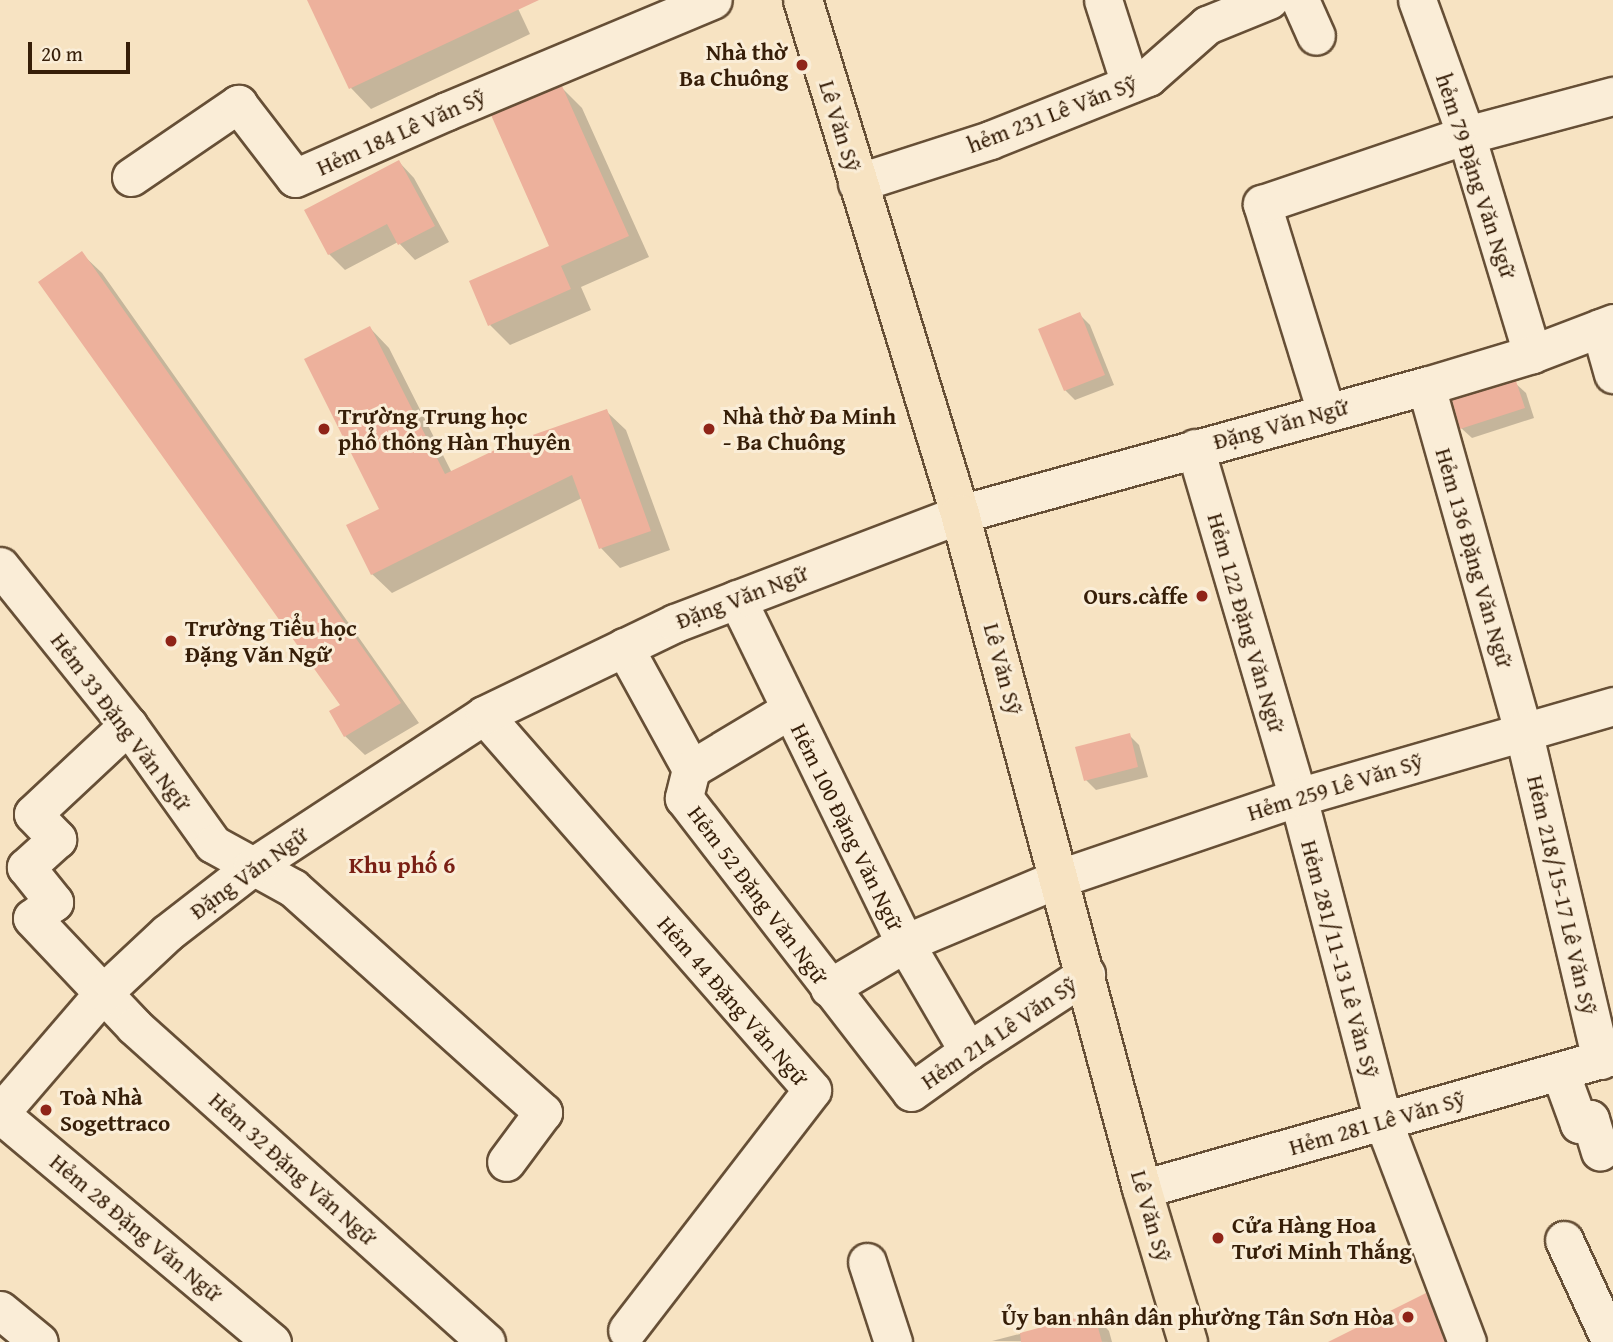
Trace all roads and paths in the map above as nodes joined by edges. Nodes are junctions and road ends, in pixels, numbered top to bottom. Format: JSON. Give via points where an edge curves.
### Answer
{"nodes":[{"id":1,"x":713,"y":0,"type":"edge"},
{"id":2,"x":803,"y":0,"type":"edge"},
{"id":3,"x":1102,"y":0,"type":"edge"},
{"id":4,"x":1269,"y":0,"type":"edge"},
{"id":5,"x":1300,"y":0,"type":"edge"},
{"id":6,"x":1417,"y":0,"type":"edge"},
{"id":7,"x":1316,"y":36,"type":"dead end"},
{"id":8,"x":1130,"y":84,"type":"junction"},
{"id":9,"x":1613,"y":96,"type":"edge"},
{"id":10,"x":1466,"y":135,"type":"junction"},
{"id":11,"x":131,"y":177,"type":"dead end"},
{"id":12,"x":857,"y":183,"type":"junction"},
{"id":13,"x":1606,"y":326,"type":"edge"},
{"id":14,"x":1532,"y":354,"type":"junction"},
{"id":15,"x":1613,"y":374,"type":"edge"},
{"id":16,"x":1426,"y":386,"type":"junction"},
{"id":17,"x":1326,"y":412,"type":"junction"},
{"id":18,"x":1195,"y":448,"type":"junction"},
{"id":19,"x":960,"y":513,"type":"junction"},
{"id":20,"x":0,"y":566,"type":"edge"},
{"id":21,"x":737,"y":599,"type":"junction"},
{"id":22,"x":624,"y":647,"type":"junction"},
{"id":23,"x":1613,"y":706,"type":"edge"},
{"id":24,"x":789,"y":710,"type":"junction"},
{"id":25,"x":484,"y":715,"type":"junction"},
{"id":26,"x":128,"y":725,"type":"junction"},
{"id":27,"x":1523,"y":730,"type":"junction"},
{"id":28,"x":691,"y":769,"type":"junction"},
{"id":29,"x":1298,"y":797,"type":"junction"},
{"id":30,"x":252,"y":867,"type":"junction"},
{"id":31,"x":1060,"y":878,"type":"junction"},
{"id":32,"x":905,"y":943,"type":"junction"},
{"id":33,"x":1086,"y":974,"type":"junction"},
{"id":34,"x":829,"y":988,"type":"junction"},
{"id":35,"x":104,"y":992,"type":"junction"},
{"id":36,"x":968,"y":1051,"type":"junction"},
{"id":37,"x":1607,"y":1058,"type":"edge"},
{"id":38,"x":1560,"y":1072,"type":"junction"},
{"id":39,"x":911,"y":1092,"type":"joint"},
{"id":40,"x":0,"y":1113,"type":"edge"},
{"id":41,"x":1383,"y":1121,"type":"junction"},
{"id":42,"x":1600,"y":1152,"type":"dead end"},
{"id":43,"x":506,"y":1162,"type":"dead end"},
{"id":44,"x":1142,"y":1189,"type":"junction"},
{"id":45,"x":1564,"y":1240,"type":"dead end"},
{"id":46,"x":867,"y":1262,"type":"dead end"},
{"id":47,"x":0,"y":1310,"type":"edge"},
{"id":48,"x":627,"y":1330,"type":"dead end"},
{"id":49,"x":39,"y":1342,"type":"edge"},
{"id":50,"x":272,"y":1342,"type":"edge"},
{"id":51,"x":486,"y":1342,"type":"edge"},
{"id":52,"x":892,"y":1342,"type":"edge"},
{"id":53,"x":1188,"y":1342,"type":"edge"},
{"id":54,"x":1467,"y":1342,"type":"edge"},
{"id":55,"x":1611,"y":1342,"type":"edge"}],
"edges":[{"from":1,"to":11,"type":"street","name":"Hẻm 184 Lê Văn Sỹ","via":[[295,178],[237,104]]},
{"from":2,"to":12,"type":"main road","name":"Lê Văn Sỹ"},
{"from":3,"to":8,"type":"street"},
{"from":4,"to":8,"type":"street","name":"hẻm 231 Lê Văn Sỹ","via":[[1207,25],[1148,77]]},
{"from":5,"to":7,"type":"street"},
{"from":6,"to":10,"type":"street","name":"hẻm 79 Đặng Văn Ngữ"},
{"from":8,"to":12,"type":"street","name":"hẻm 231 Lê Văn Sỹ","via":[[990,140]]},
{"from":9,"to":10,"type":"street"},
{"from":10,"to":14,"type":"street","name":"hẻm 79 Đặng Văn Ngữ"},
{"from":10,"to":17,"type":"street","via":[[1262,204]]},
{"from":12,"to":19,"type":"main road","name":"Lê Văn Sỹ"},
{"from":13,"to":14,"type":"street","name":"Đặng Văn Ngữ"},
{"from":13,"to":15,"type":"street"},
{"from":14,"to":16,"type":"street","name":"Đặng Văn Ngữ"},
{"from":16,"to":17,"type":"street","name":"Đặng Văn Ngữ"},
{"from":16,"to":27,"type":"street","name":"Hẻm 136 Đặng Văn Ngữ"},
{"from":17,"to":18,"type":"street","name":"Đặng Văn Ngữ"},
{"from":18,"to":19,"type":"street","name":"Đặng Văn Ngữ"},
{"from":18,"to":29,"type":"street","name":"Hẻm 122 Đặng Văn Ngữ"},
{"from":19,"to":21,"type":"street","name":"Đặng Văn Ngữ"},
{"from":19,"to":31,"type":"main road","name":"Lê Văn Sỹ"},
{"from":20,"to":26,"type":"street","name":"Hẻm 33 Đặng Văn Ngữ"},
{"from":21,"to":22,"type":"street","name":"Đặng Văn Ngữ"},
{"from":21,"to":24,"type":"street","name":"Hẻm 100 Đặng Văn Ngữ"},
{"from":22,"to":25,"type":"street","name":"Đặng Văn Ngữ"},
{"from":22,"to":28,"type":"street","name":"Hẻm 52 Đặng Văn Ngữ"},
{"from":23,"to":27,"type":"street","name":"Hẻm 259 Lê Văn Sỹ"},
{"from":24,"to":28,"type":"street"},
{"from":24,"to":32,"type":"street","name":"Hẻm 100 Đặng Văn Ngữ"},
{"from":25,"to":30,"type":"street","name":"Đặng Văn Ngữ"},
{"from":25,"to":48,"type":"street","name":"Hẻm 44 Đặng Văn Ngữ","via":[[811,1090]]},
{"from":26,"to":30,"type":"street","name":"Hẻm 33 Đặng Văn Ngữ","via":[[213,844]]},
{"from":26,"to":35,"type":"street","name":"Hẻm 32 Đặng Văn Ngữ","via":[[33,814],[57,839],[26,867],[54,902],[32,918]]},
{"from":27,"to":29,"type":"street","name":"Hẻm 259 Lê Văn Sỹ"},
{"from":27,"to":37,"type":"street","name":"Hẻm 218/15-17 Lê Văn Sỹ"},
{"from":28,"to":34,"type":"street","name":"Hẻm 52 Đặng Văn Ngữ","via":[[684,798]]},
{"from":29,"to":31,"type":"street","name":"Hẻm 259 Lê Văn Sỹ"},
{"from":29,"to":41,"type":"street","name":"Hẻm 281/11-13 Lê Văn Sỹ"},
{"from":30,"to":35,"type":"street","name":"Đặng Văn Ngữ","via":[[167,933]]},
{"from":30,"to":43,"type":"street","name":"Hẻm 33 Đặng Văn Ngữ","via":[[293,888],[543,1112]]},
{"from":31,"to":32,"type":"street","name":"Hẻm 259 Lê Văn Sỹ"},
{"from":31,"to":33,"type":"main road","name":"Lê Văn Sỹ"},
{"from":32,"to":34,"type":"street","name":"Hẻm 259 Lê Văn Sỹ"},
{"from":32,"to":36,"type":"street","name":"Hẻm 100 Đặng Văn Ngữ"},
{"from":33,"to":36,"type":"street","name":"Hẻm 214 Lê Văn Sỹ"},
{"from":33,"to":44,"type":"main road","name":"Lê Văn Sỹ"},
{"from":34,"to":39,"type":"street","name":"Hẻm 52 Đặng Văn Ngữ"},
{"from":35,"to":40,"type":"street","name":"Đặng Văn Ngữ"},
{"from":35,"to":51,"type":"street","name":"Hẻm 32 Đặng Văn Ngữ","via":[[134,1027]]},
{"from":36,"to":39,"type":"street","name":"Hẻm 214 Lê Văn Sỹ"},
{"from":37,"to":38,"type":"street","name":"Hẻm 281 Lê Văn Sỹ"},
{"from":38,"to":41,"type":"street","name":"Hẻm 281 Lê Văn Sỹ"},
{"from":38,"to":42,"type":"street","via":[[1579,1124],[1590,1119]]},
{"from":40,"to":50,"type":"street","name":"Hẻm 28 Đặng Văn Ngữ"},
{"from":41,"to":44,"type":"street","name":"Hẻm 281 Lê Văn Sỹ"},
{"from":41,"to":54,"type":"street","name":"Hẻm 281/11-13 Lê Văn Sỹ"},
{"from":44,"to":53,"type":"main road","name":"Lê Văn Sỹ"},
{"from":45,"to":55,"type":"street"},
{"from":46,"to":52,"type":"street"},
{"from":47,"to":49,"type":"street"}]}
